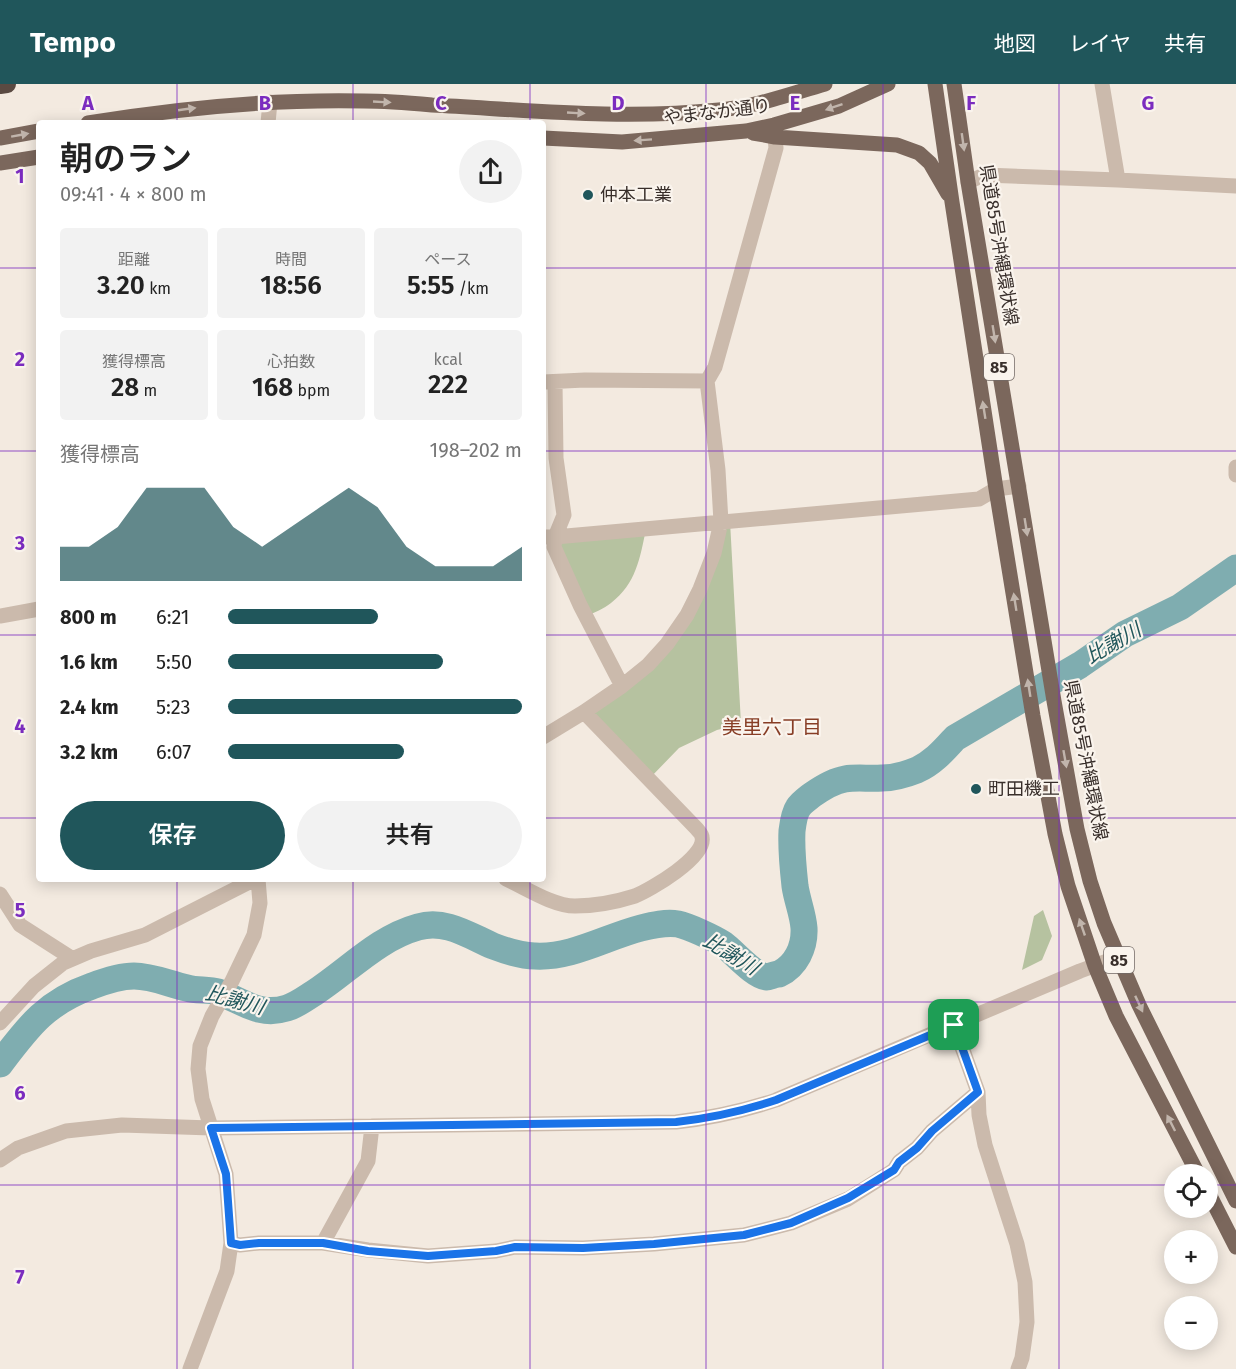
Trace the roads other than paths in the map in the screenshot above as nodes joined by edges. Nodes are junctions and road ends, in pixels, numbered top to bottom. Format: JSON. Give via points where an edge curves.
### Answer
{"nodes":[{"id":1,"x":7,"y":84,"type":"edge"},
{"id":2,"x":825,"y":84,"type":"edge"},
{"id":3,"x":888,"y":84,"type":"edge"},
{"id":4,"x":936,"y":84,"type":"edge"},
{"id":5,"x":954,"y":84,"type":"edge"},
{"id":6,"x":1102,"y":84,"type":"edge"},
{"id":7,"x":0,"y":85,"type":"edge"},
{"id":8,"x":270,"y":102,"type":"junction"},
{"id":9,"x":110,"y":120,"type":"edge"},
{"id":10,"x":268,"y":120,"type":"edge"},
{"id":11,"x":746,"y":131,"type":"junction"},
{"id":12,"x":36,"y":132,"type":"edge"},
{"id":13,"x":775,"y":137,"type":"junction"},
{"id":14,"x":0,"y":138,"type":"edge"},
{"id":15,"x":546,"y":138,"type":"edge"},
{"id":16,"x":36,"y":158,"type":"edge"},
{"id":17,"x":0,"y":164,"type":"edge"},
{"id":18,"x":1118,"y":180,"type":"junction"},
{"id":19,"x":968,"y":183,"type":"junction"},
{"id":20,"x":1236,"y":186,"type":"edge"},
{"id":21,"x":952,"y":202,"type":"junction"},
{"id":22,"x":707,"y":381,"type":"junction"},
{"id":23,"x":549,"y":382,"type":"edge"},
{"id":24,"x":1236,"y":467,"type":"edge"},
{"id":25,"x":1236,"y":475,"type":"edge"},
{"id":26,"x":1019,"y":486,"type":"junction"},
{"id":27,"x":996,"y":489,"type":"junction"},
{"id":28,"x":721,"y":522,"type":"junction"},
{"id":29,"x":549,"y":537,"type":"edge"},
{"id":30,"x":36,"y":610,"type":"edge"},
{"id":31,"x":0,"y":616,"type":"edge"},
{"id":32,"x":622,"y":686,"type":"junction"},
{"id":33,"x":585,"y":712,"type":"junction"},
{"id":34,"x":546,"y":735,"type":"edge"},
{"id":35,"x":250,"y":882,"type":"edge"},
{"id":36,"x":256,"y":882,"type":"edge"},
{"id":37,"x":513,"y":882,"type":"edge"},
{"id":38,"x":0,"y":894,"type":"edge"},
{"id":39,"x":1118,"y":957,"type":"junction"},
{"id":40,"x":73,"y":959,"type":"junction"},
{"id":41,"x":1095,"y":966,"type":"junction"},
{"id":42,"x":0,"y":1023,"type":"edge"},
{"id":43,"x":954,"y":1025,"type":"junction"},
{"id":44,"x":978,"y":1092,"type":"junction"},
{"id":45,"x":372,"y":1126,"type":"junction"},
{"id":46,"x":211,"y":1128,"type":"junction"},
{"id":47,"x":0,"y":1160,"type":"edge"},
{"id":48,"x":1193,"y":1164,"type":"edge"},
{"id":49,"x":1236,"y":1201,"type":"edge"},
{"id":50,"x":1218,"y":1212,"type":"edge"},
{"id":51,"x":231,"y":1243,"type":"junction"},
{"id":52,"x":323,"y":1243,"type":"junction"},
{"id":53,"x":1236,"y":1247,"type":"edge"},
{"id":54,"x":190,"y":1369,"type":"edge"},
{"id":55,"x":1018,"y":1369,"type":"edge"}],
"edges":[{"from":1,"to":7,"type":"highway"},
{"from":8,"to":2,"type":"main road","name":"やまなか通り","one_way":true,"via":[[364,101],[652,115],[721,110]]},
{"from":3,"to":11,"type":"main road","name":"やまなか通り","one_way":true,"via":[[839,106]]},
{"from":4,"to":21,"type":"main road","number":"85"},
{"from":5,"to":19,"type":"main road","name":"県道85号沖縄環状線","number":"85","one_way":true},
{"from":6,"to":18,"type":"street"},
{"from":9,"to":8,"type":"main road","name":"やまなか通り","one_way":true},
{"from":8,"to":10,"type":"street"},
{"from":11,"to":13,"type":"main road"},
{"from":11,"to":15,"type":"main road","name":"やまなか通り","one_way":true,"via":[[622,142]]},
{"from":14,"to":12,"type":"main road","one_way":true},
{"from":13,"to":21,"type":"main road","via":[[897,145],[919,153],[930,163]]},
{"from":13,"to":22,"type":"street","via":[[776,148],[715,367]]},
{"from":16,"to":17,"type":"main road"},
{"from":18,"to":19,"type":"street","via":[[984,175]]},
{"from":18,"to":20,"type":"street"},
{"from":19,"to":26,"type":"main road","name":"県道85号沖縄環状線","number":"85","one_way":true},
{"from":27,"to":21,"type":"main road","number":"85","one_way":true},
{"from":22,"to":23,"type":"street"},
{"from":22,"to":28,"type":"street"},
{"from":23,"to":29,"type":"street","via":[[564,515]]},
{"from":24,"to":25,"type":"street"},
{"from":26,"to":27,"type":"street"},
{"from":26,"to":39,"type":"main road","name":"県道85号沖縄環状線","number":"85","one_way":true,"via":[[1077,829],[1090,881]]},
{"from":27,"to":28,"type":"street","via":[[979,499]]},
{"from":41,"to":27,"type":"main road","number":"85","one_way":true,"via":[[1055,834]]},
{"from":28,"to":29,"type":"street"},
{"from":28,"to":32,"type":"street","via":[[714,553],[687,615],[648,665]]},
{"from":29,"to":32,"type":"street"},
{"from":30,"to":31,"type":"street"},
{"from":32,"to":33,"type":"street"},
{"from":33,"to":34,"type":"street"},
{"from":33,"to":37,"type":"street","via":[[697,829],[702,846],[672,875],[638,895],[594,905],[573,906],[554,901]]},
{"from":35,"to":40,"type":"street","via":[[145,935]]},
{"from":36,"to":46,"type":"street","via":[[260,903],[254,935],[200,1046],[202,1099]]},
{"from":38,"to":40,"type":"street","via":[[20,925]]},
{"from":39,"to":41,"type":"street"},
{"from":39,"to":49,"type":"main road","name":"県道85号沖縄環状線","number":"85","one_way":true},
{"from":40,"to":42,"type":"street","via":[[34,986]]},
{"from":41,"to":43,"type":"street"},
{"from":48,"to":41,"type":"main road","number":"85","one_way":true,"via":[[1116,1016]]},
{"from":43,"to":44,"type":"street"},
{"from":43,"to":45,"type":"street","via":[[776,1100],[705,1119]]},
{"from":44,"to":52,"type":"street","via":[[894,1170],[857,1193],[791,1223],[744,1235],[619,1246],[515,1247],[428,1256]]},
{"from":44,"to":55,"type":"street","via":[[985,1145],[1025,1282],[1027,1322]]},
{"from":45,"to":46,"type":"street"},
{"from":45,"to":52,"type":"street","via":[[368,1161]]},
{"from":46,"to":47,"type":"street","via":[[122,1125],[66,1131],[18,1148]]},
{"from":46,"to":51,"type":"street","via":[[226,1174]]},
{"from":50,"to":53,"type":"main road"},
{"from":51,"to":52,"type":"street"},
{"from":51,"to":54,"type":"street","via":[[227,1271]]}]}
